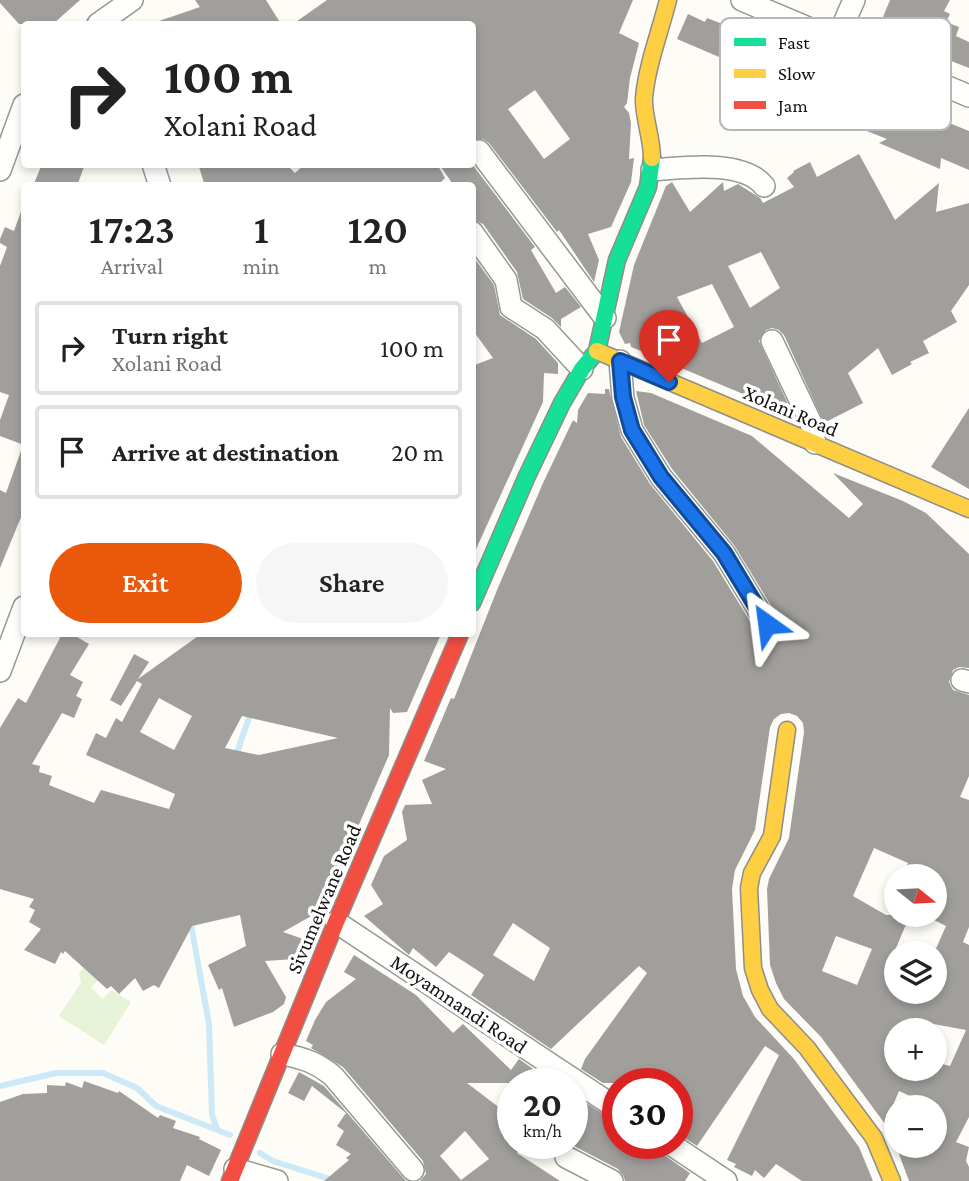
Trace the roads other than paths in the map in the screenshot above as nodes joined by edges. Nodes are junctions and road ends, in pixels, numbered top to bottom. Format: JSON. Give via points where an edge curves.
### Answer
{"nodes":[{"id":1,"x":132,"y":0,"type":"edge"},
{"id":2,"x":668,"y":0,"type":"edge"},
{"id":3,"x":743,"y":0,"type":"edge"},
{"id":4,"x":853,"y":0,"type":"edge"},
{"id":5,"x":784,"y":18,"type":"edge"},
{"id":6,"x":846,"y":18,"type":"edge"},
{"id":7,"x":106,"y":21,"type":"edge"},
{"id":8,"x":951,"y":89,"type":"edge"},
{"id":9,"x":969,"y":96,"type":"edge"},
{"id":10,"x":21,"y":114,"type":"edge"},
{"id":11,"x":479,"y":151,"type":"dead end"},
{"id":12,"x":0,"y":170,"type":"edge"},
{"id":13,"x":652,"y":170,"type":"junction"},
{"id":14,"x":764,"y":186,"type":"dead end"},
{"id":15,"x":476,"y":238,"type":"edge"},
{"id":16,"x":605,"y":318,"type":"junction"},
{"id":17,"x":772,"y":341,"type":"dead end"},
{"id":18,"x":597,"y":351,"type":"junction"},
{"id":19,"x":620,"y":361,"type":"junction"},
{"id":20,"x":582,"y":369,"type":"junction"},
{"id":21,"x":815,"y":443,"type":"junction"},
{"id":22,"x":969,"y":509,"type":"edge"},
{"id":23,"x":476,"y":594,"type":"edge"},
{"id":24,"x":21,"y":615,"type":"edge"},
{"id":25,"x":767,"y":624,"type":"dead end"},
{"id":26,"x":459,"y":637,"type":"edge"},
{"id":27,"x":0,"y":671,"type":"edge"},
{"id":28,"x":788,"y":730,"type":"dead end"},
{"id":29,"x":336,"y":922,"type":"junction"},
{"id":30,"x":282,"y":1054,"type":"junction"},
{"id":31,"x":602,"y":1098,"type":"edge"},
{"id":32,"x":570,"y":1159,"type":"edge"},
{"id":33,"x":693,"y":1159,"type":"edge"},
{"id":34,"x":413,"y":1170,"type":"dead end"},
{"id":35,"x":232,"y":1175,"type":"edge"},
{"id":36,"x":277,"y":1181,"type":"edge"},
{"id":37,"x":612,"y":1181,"type":"edge"},
{"id":38,"x":726,"y":1181,"type":"edge"},
{"id":39,"x":892,"y":1181,"type":"edge"}],
"edges":[{"from":1,"to":7,"type":"street"},
{"from":2,"to":13,"type":"street","via":[[644,101]]},
{"from":3,"to":5,"type":"street"},
{"from":4,"to":6,"type":"street"},
{"from":8,"to":9,"type":"street"},
{"from":10,"to":12,"type":"street"},
{"from":11,"to":16,"type":"street"},
{"from":13,"to":14,"type":"street","via":[[731,170],[755,176]]},
{"from":13,"to":16,"type":"street","via":[[617,260]]},
{"from":15,"to":20,"type":"street","via":[[506,280],[511,307],[545,329]]},
{"from":16,"to":18,"type":"street"},
{"from":17,"to":21,"type":"street","via":[[811,423]]},
{"from":18,"to":19,"type":"street","name":"Xolani Road"},
{"from":18,"to":20,"type":"street"},
{"from":19,"to":21,"type":"street","name":"Xolani Road"},
{"from":19,"to":25,"type":"street","via":[[632,430],[661,477],[724,553]]},
{"from":20,"to":23,"type":"street","via":[[527,475]]},
{"from":21,"to":22,"type":"street","name":"Xolani Road"},
{"from":24,"to":27,"type":"street"},
{"from":26,"to":29,"type":"street","name":"Sivumelwane Road"},
{"from":28,"to":39,"type":"street","via":[[772,836],[749,888],[753,968],[770,1009],[807,1048],[874,1138]]},
{"from":29,"to":30,"type":"street","name":"Sivumelwane Road"},
{"from":29,"to":31,"type":"street","name":"Moyamnandi Road"},
{"from":30,"to":34,"type":"street","via":[[305,1058],[333,1076]]},
{"from":30,"to":35,"type":"street","name":"Sivumelwane Road"},
{"from":32,"to":37,"type":"street"},
{"from":33,"to":38,"type":"street"},
{"from":35,"to":36,"type":"street"}]}
